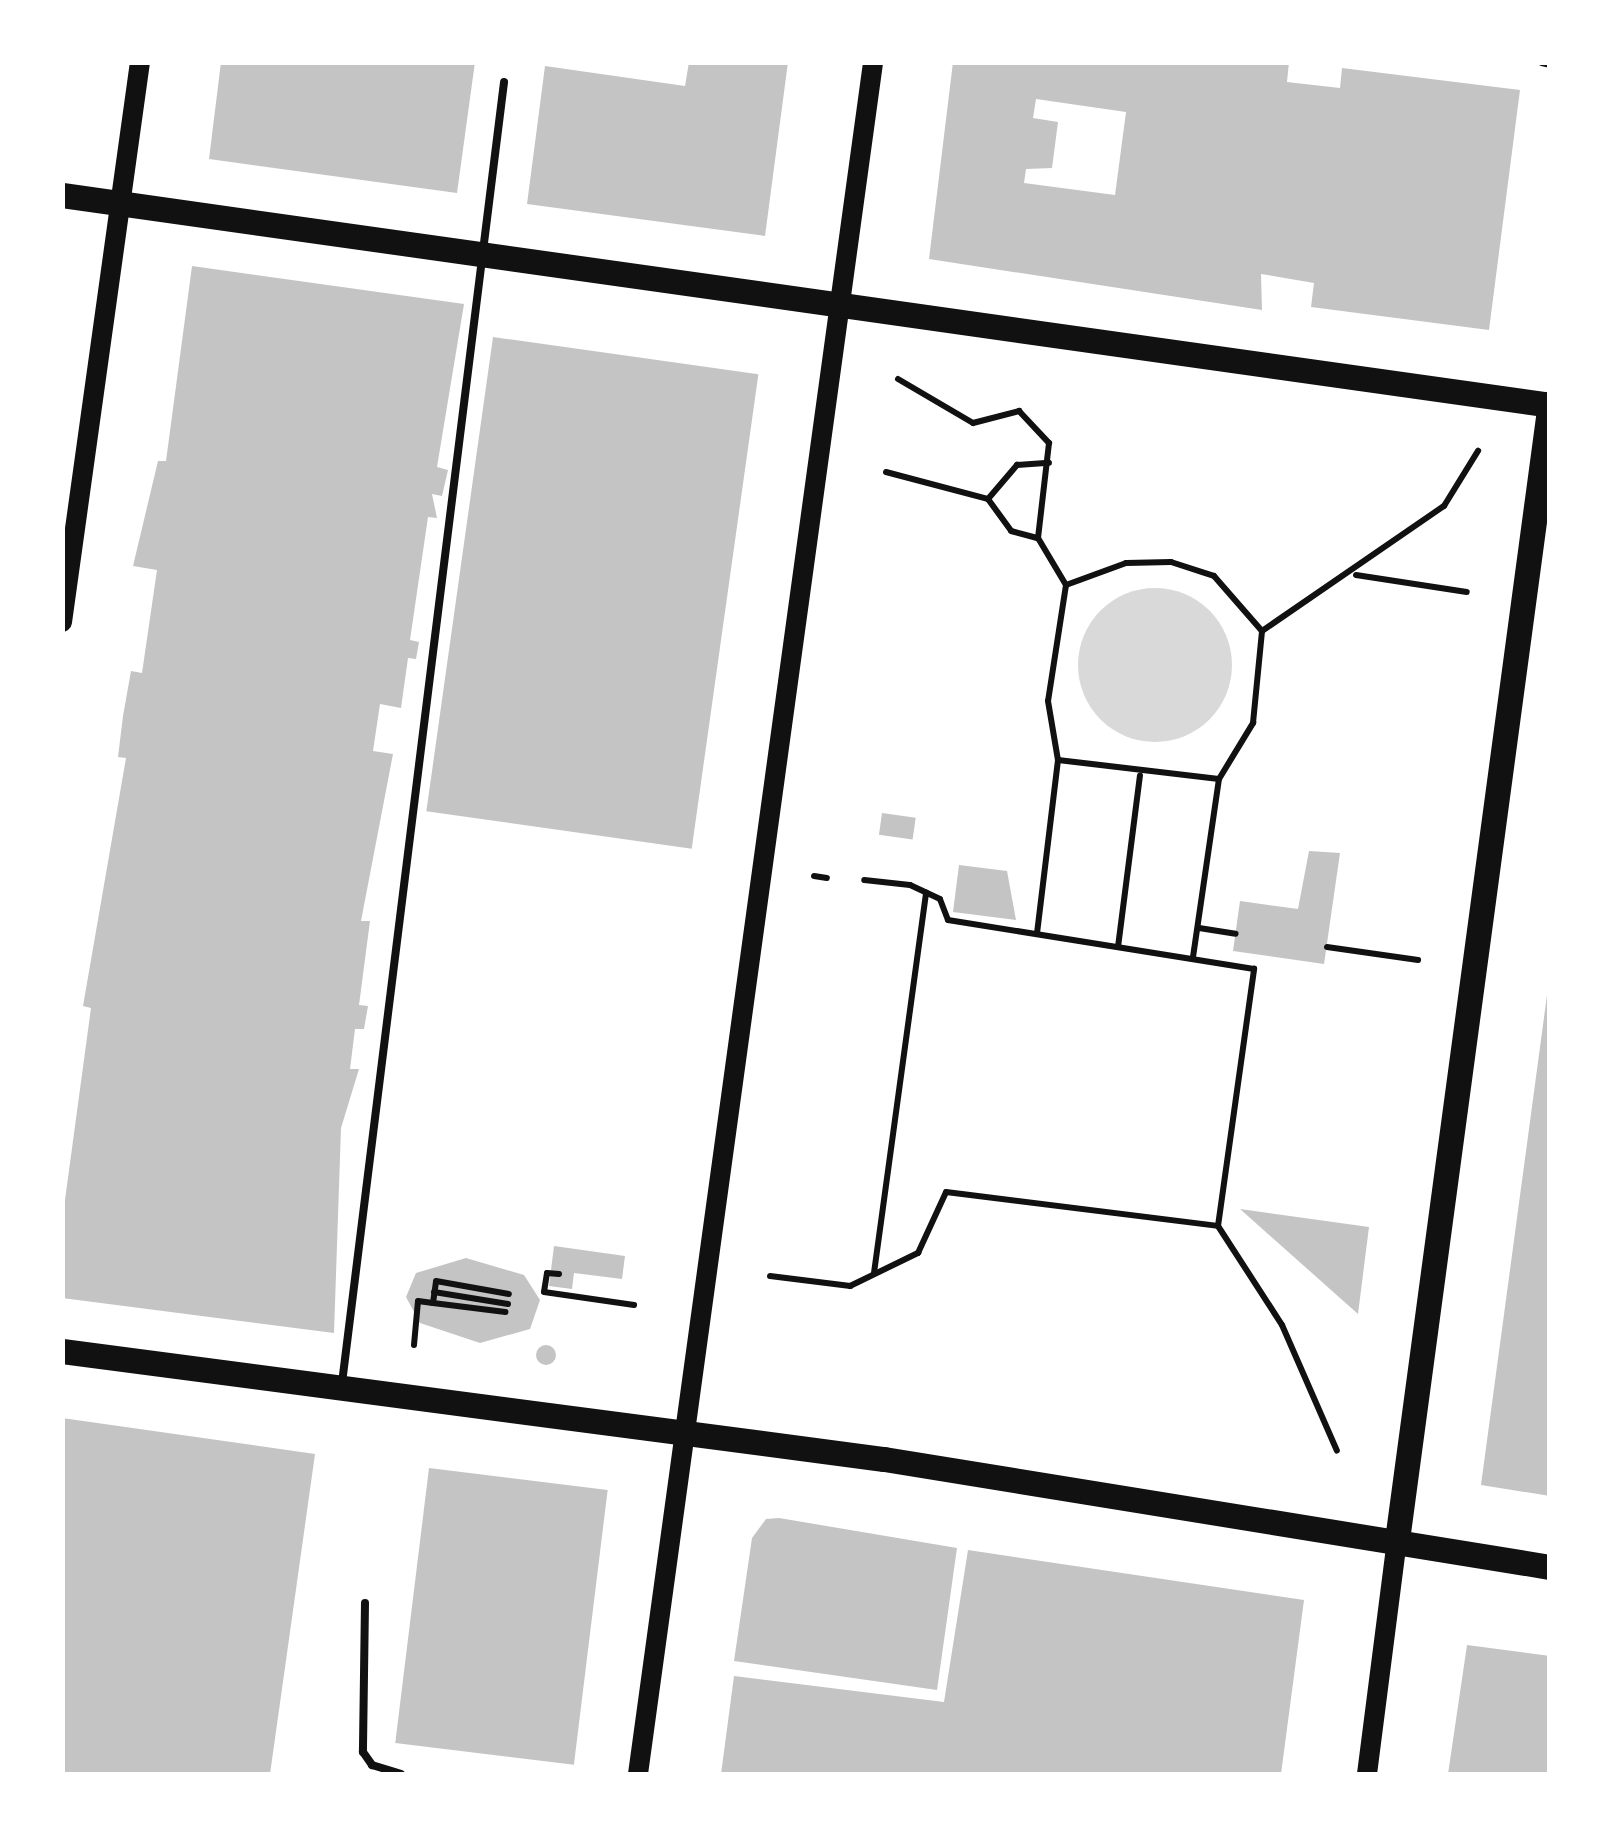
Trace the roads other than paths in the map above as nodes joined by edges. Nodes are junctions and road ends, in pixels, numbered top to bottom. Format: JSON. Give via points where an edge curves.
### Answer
{"nodes":[{"id":1,"x":140,"y":62,"type":"edge"},
{"id":2,"x":873,"y":62,"type":"edge"},
{"id":3,"x":1542,"y":62,"type":"edge"},
{"id":4,"x":1550,"y":64,"type":"edge"},
{"id":5,"x":504,"y":82,"type":"dead end"},
{"id":6,"x":62,"y":195,"type":"edge"},
{"id":7,"x":121,"y":203,"type":"junction"},
{"id":8,"x":484,"y":257,"type":"junction"},
{"id":9,"x":840,"y":308,"type":"junction"},
{"id":10,"x":1549,"y":404,"type":"edge"},
{"id":11,"x":62,"y":622,"type":"edge"},
{"id":12,"x":62,"y":1351,"type":"edge"},
{"id":13,"x":341,"y":1389,"type":"junction"},
{"id":14,"x":684,"y":1433,"type":"junction"},
{"id":15,"x":1397,"y":1540,"type":"junction"},
{"id":16,"x":1550,"y":1568,"type":"edge"},
{"id":17,"x":364,"y":1603,"type":"dead end"},
{"id":18,"x":401,"y":1774,"type":"edge"},
{"id":19,"x":638,"y":1774,"type":"edge"},
{"id":20,"x":1366,"y":1774,"type":"edge"}],
"edges":[{"from":1,"to":7,"type":"main road"},
{"from":2,"to":9,"type":"main road"},
{"from":3,"to":4,"type":"lane"},
{"from":5,"to":8,"type":"lane"},
{"from":6,"to":7,"type":"main road"},
{"from":7,"to":8,"type":"main road"},
{"from":7,"to":11,"type":"main road"},
{"from":8,"to":9,"type":"main road"},
{"from":8,"to":13,"type":"lane"},
{"from":9,"to":10,"type":"main road"},
{"from":9,"to":14,"type":"main road"},
{"from":10,"to":15,"type":"main road"},
{"from":12,"to":13,"type":"main road"},
{"from":13,"to":14,"type":"main road"},
{"from":14,"to":15,"type":"main road"},
{"from":14,"to":19,"type":"main road"},
{"from":15,"to":16,"type":"main road"},
{"from":15,"to":20,"type":"main road"},
{"from":17,"to":18,"type":"lane","via":[[363,1752],[372,1765]]}]}
